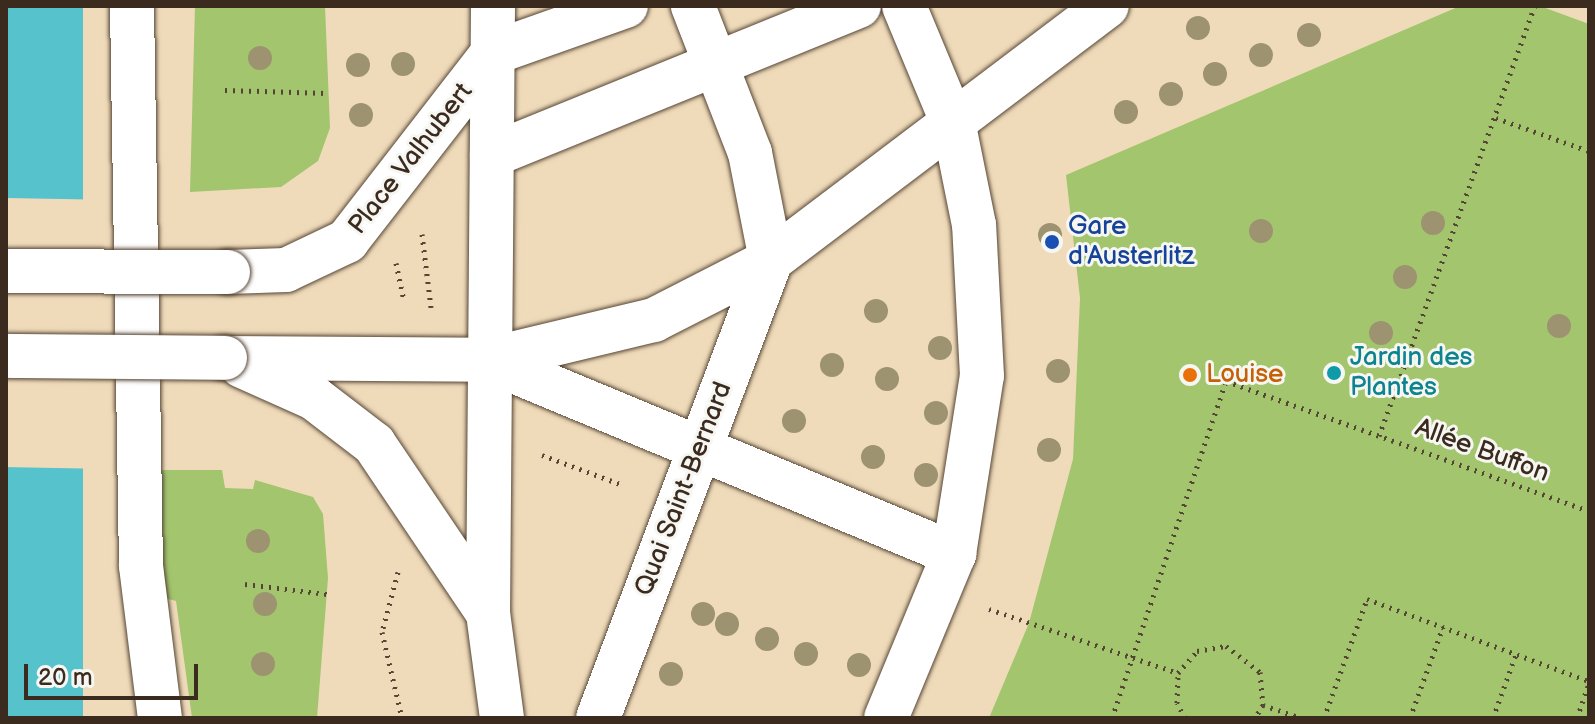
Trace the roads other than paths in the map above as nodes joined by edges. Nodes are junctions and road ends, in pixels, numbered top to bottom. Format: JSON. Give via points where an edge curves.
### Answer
{"nodes":[{"id":1,"x":132,"y":6,"type":"edge"},
{"id":2,"x":493,"y":6,"type":"edge"},
{"id":3,"x":626,"y":6,"type":"edge"},
{"id":4,"x":693,"y":6,"type":"edge"},
{"id":5,"x":859,"y":6,"type":"edge"},
{"id":6,"x":904,"y":6,"type":"edge"},
{"id":7,"x":1107,"y":6,"type":"edge"},
{"id":8,"x":493,"y":53,"type":"junction"},
{"id":9,"x":713,"y":63,"type":"junction"},
{"id":10,"x":954,"y":126,"type":"junction"},
{"id":11,"x":492,"y":155,"type":"junction"},
{"id":12,"x":771,"y":260,"type":"junction"},
{"id":13,"x":6,"y":271,"type":"edge"},
{"id":14,"x":6,"y":356,"type":"edge"},
{"id":15,"x":225,"y":358,"type":"junction"},
{"id":16,"x":487,"y":360,"type":"junction"},
{"id":17,"x":698,"y":453,"type":"junction"},
{"id":18,"x":954,"y":554,"type":"junction"},
{"id":19,"x":488,"y":613,"type":"junction"},
{"id":20,"x":160,"y":718,"type":"edge"},
{"id":21,"x":502,"y":718,"type":"edge"},
{"id":22,"x":598,"y":718,"type":"edge"},
{"id":23,"x":886,"y":718,"type":"edge"}],
"edges":[{"from":1,"to":20,"type":"main road","via":[[141,566]]},
{"from":2,"to":8,"type":"main road","name":"Place Valhubert"},
{"from":3,"to":8,"type":"main road"},
{"from":4,"to":9,"type":"main road"},
{"from":5,"to":9,"type":"main road"},
{"from":6,"to":10,"type":"main road"},
{"from":7,"to":10,"type":"main road"},
{"from":8,"to":11,"type":"main road","name":"Place Valhubert"},
{"from":8,"to":13,"type":"main road","name":"Place Valhubert","bridge":true,"via":[[347,241],[286,270]]},
{"from":9,"to":11,"type":"main road"},
{"from":9,"to":12,"type":"main road","via":[[750,153]]},
{"from":10,"to":12,"type":"main road"},
{"from":10,"to":18,"type":"main road","via":[[974,225],[983,336],[971,483]]},
{"from":11,"to":16,"type":"main road","name":"Place Valhubert"},
{"from":12,"to":16,"type":"main road","via":[[654,320]]},
{"from":12,"to":17,"type":"main road","name":"Quai Saint-Bernard"},
{"from":14,"to":15,"type":"main road","bridge":true},
{"from":15,"to":16,"type":"main road"},
{"from":15,"to":19,"type":"main road","via":[[314,398],[374,444]]},
{"from":16,"to":17,"type":"main road"},
{"from":16,"to":19,"type":"main road"},
{"from":17,"to":18,"type":"main road"},
{"from":17,"to":22,"type":"main road","name":"Quai Saint-Bernard"},
{"from":18,"to":23,"type":"main road"},
{"from":19,"to":21,"type":"main road"}]}
